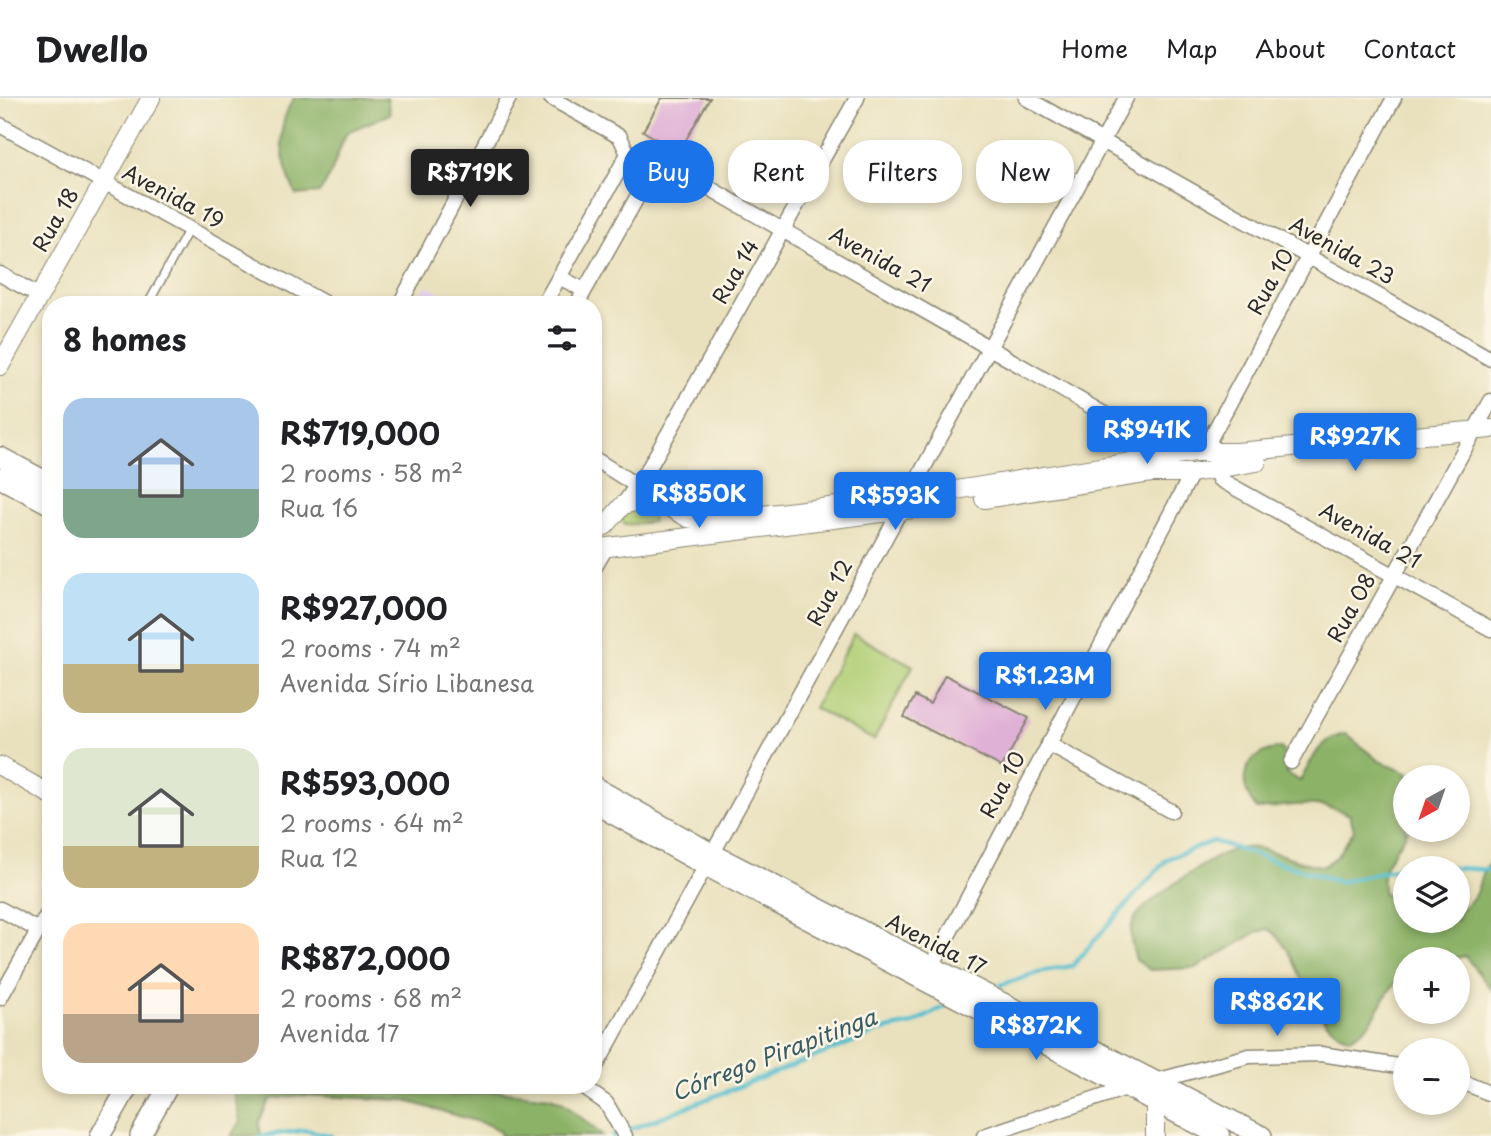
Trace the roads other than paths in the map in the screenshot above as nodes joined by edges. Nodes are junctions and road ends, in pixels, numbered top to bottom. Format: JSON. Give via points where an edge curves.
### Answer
{"nodes":[{"id":1,"x":151,"y":98,"type":"edge"},
{"id":2,"x":509,"y":98,"type":"edge"},
{"id":3,"x":551,"y":98,"type":"edge"},
{"id":4,"x":857,"y":98,"type":"edge"},
{"id":5,"x":1026,"y":98,"type":"edge"},
{"id":6,"x":1126,"y":98,"type":"edge"},
{"id":7,"x":1394,"y":98,"type":"edge"},
{"id":8,"x":0,"y":125,"type":"edge"},
{"id":9,"x":1103,"y":141,"type":"junction"},
{"id":10,"x":623,"y":143,"type":"edge"},
{"id":11,"x":623,"y":163,"type":"edge"},
{"id":12,"x":104,"y":184,"type":"junction"},
{"id":13,"x":714,"y":192,"type":"edge"},
{"id":14,"x":634,"y":203,"type":"edge"},
{"id":15,"x":189,"y":229,"type":"junction"},
{"id":16,"x":783,"y":232,"type":"junction"},
{"id":17,"x":1309,"y":257,"type":"junction"},
{"id":18,"x":0,"y":275,"type":"edge"},
{"id":19,"x":559,"y":277,"type":"junction"},
{"id":20,"x":584,"y":290,"type":"junction"},
{"id":21,"x":38,"y":295,"type":"junction"},
{"id":22,"x":152,"y":296,"type":"edge"},
{"id":23,"x":311,"y":296,"type":"edge"},
{"id":24,"x":404,"y":296,"type":"edge"},
{"id":25,"x":548,"y":296,"type":"edge"},
{"id":26,"x":581,"y":296,"type":"edge"},
{"id":27,"x":990,"y":346,"type":"junction"},
{"id":28,"x":1491,"y":359,"type":"edge"},
{"id":29,"x":0,"y":366,"type":"edge"},
{"id":30,"x":1491,"y":401,"type":"edge"},
{"id":31,"x":1478,"y":435,"type":"edge"},
{"id":32,"x":1491,"y":442,"type":"edge"},
{"id":33,"x":1212,"y":450,"type":"junction"},
{"id":34,"x":1172,"y":454,"type":"junction"},
{"id":35,"x":0,"y":457,"type":"edge"},
{"id":36,"x":602,"y":464,"type":"edge"},
{"id":37,"x":650,"y":466,"type":"junction"},
{"id":38,"x":1215,"y":470,"type":"junction"},
{"id":39,"x":1192,"y":473,"type":"junction"},
{"id":40,"x":1173,"y":474,"type":"junction"},
{"id":41,"x":0,"y":478,"type":"edge"},
{"id":42,"x":634,"y":484,"type":"junction"},
{"id":43,"x":42,"y":489,"type":"edge"},
{"id":44,"x":42,"y":492,"type":"edge"},
{"id":45,"x":652,"y":498,"type":"junction"},
{"id":46,"x":623,"y":505,"type":"junction"},
{"id":47,"x":902,"y":505,"type":"junction"},
{"id":48,"x":675,"y":511,"type":"junction"},
{"id":49,"x":602,"y":523,"type":"edge"},
{"id":50,"x":669,"y":540,"type":"junction"},
{"id":51,"x":602,"y":548,"type":"edge"},
{"id":52,"x":1394,"y":575,"type":"junction"},
{"id":53,"x":1491,"y":629,"type":"edge"},
{"id":54,"x":1048,"y":744,"type":"junction"},
{"id":55,"x":1291,"y":762,"type":"dead end"},
{"id":56,"x":0,"y":766,"type":"edge"},
{"id":57,"x":42,"y":790,"type":"edge"},
{"id":58,"x":602,"y":792,"type":"edge"},
{"id":59,"x":602,"y":807,"type":"edge"},
{"id":60,"x":1171,"y":811,"type":"dead end"},
{"id":61,"x":709,"y":860,"type":"junction"},
{"id":62,"x":0,"y":909,"type":"edge"},
{"id":63,"x":42,"y":923,"type":"edge"},
{"id":64,"x":38,"y":930,"type":"junction"},
{"id":65,"x":930,"y":974,"type":"junction"},
{"id":66,"x":0,"y":998,"type":"edge"},
{"id":67,"x":602,"y":1056,"type":"edge"},
{"id":68,"x":1393,"y":1065,"type":"edge"},
{"id":69,"x":1470,"y":1085,"type":"edge"},
{"id":70,"x":1129,"y":1087,"type":"junction"},
{"id":71,"x":1155,"y":1092,"type":"junction"},
{"id":72,"x":124,"y":1094,"type":"edge"},
{"id":73,"x":164,"y":1094,"type":"edge"},
{"id":74,"x":594,"y":1094,"type":"edge"},
{"id":75,"x":1491,"y":1094,"type":"edge"},
{"id":76,"x":100,"y":1136,"type":"edge"},
{"id":77,"x":140,"y":1136,"type":"edge"},
{"id":78,"x":625,"y":1136,"type":"edge"},
{"id":79,"x":984,"y":1136,"type":"edge"},
{"id":80,"x":1155,"y":1136,"type":"edge"},
{"id":81,"x":1220,"y":1136,"type":"edge"},
{"id":82,"x":1262,"y":1136,"type":"edge"}],
"edges":[{"from":1,"to":12,"type":"street","name":"Rua 18"},
{"from":2,"to":24,"type":"street"},
{"from":3,"to":10,"type":"street","name":"Avenida 21","via":[[620,137]]},
{"from":4,"to":16,"type":"street","name":"Rua 14"},
{"from":5,"to":9,"type":"street","name":"Avenida 23"},
{"from":6,"to":9,"type":"street","name":"Rua 12"},
{"from":7,"to":17,"type":"street","name":"Rua 10"},
{"from":8,"to":12,"type":"street","name":"Avenida 19"},
{"from":9,"to":17,"type":"street","name":"Avenida 23"},
{"from":9,"to":27,"type":"street","name":"Rua 12"},
{"from":11,"to":19,"type":"street"},
{"from":12,"to":15,"type":"street","name":"Avenida 19"},
{"from":12,"to":21,"type":"street","name":"Rua 18"},
{"from":13,"to":16,"type":"street","name":"Avenida 21"},
{"from":14,"to":20,"type":"street"},
{"from":15,"to":22,"type":"lane"},
{"from":15,"to":23,"type":"street","name":"Avenida 19"},
{"from":16,"to":27,"type":"street","name":"Avenida 21"},
{"from":16,"to":37,"type":"street","name":"Rua 14"},
{"from":17,"to":28,"type":"street","name":"Avenida 23"},
{"from":17,"to":33,"type":"street","name":"Rua 10","via":[[1209,439]]},
{"from":18,"to":21,"type":"street"},
{"from":19,"to":20,"type":"street"},
{"from":19,"to":25,"type":"street"},
{"from":20,"to":26,"type":"street"},
{"from":21,"to":29,"type":"street","name":"Rua 18"},
{"from":27,"to":34,"type":"street","name":"Avenida 21"},
{"from":27,"to":47,"type":"street","name":"Rua 12"},
{"from":30,"to":31,"type":"street","name":"Rua 08"},
{"from":31,"to":32,"type":"street"},
{"from":31,"to":33,"type":"street"},
{"from":31,"to":38,"type":"street","via":[[1238,463]]},
{"from":31,"to":52,"type":"street","name":"Rua 08"},
{"from":33,"to":34,"type":"street"},
{"from":33,"to":38,"type":"street","via":[[1220,459]]},
{"from":34,"to":40,"type":"street","via":[[1166,465]]},
{"from":34,"to":47,"type":"street"},
{"from":35,"to":43,"type":"main road"},
{"from":36,"to":42,"type":"street"},
{"from":37,"to":42,"type":"street","name":"Rua 14"},
{"from":37,"to":45,"type":"street"},
{"from":38,"to":39,"type":"street"},
{"from":38,"to":52,"type":"street","name":"Avenida 21","via":[[1219,479]]},
{"from":39,"to":40,"type":"street"},
{"from":39,"to":54,"type":"street","name":"Rua 10"},
{"from":40,"to":47,"type":"street"},
{"from":41,"to":44,"type":"main road"},
{"from":42,"to":46,"type":"street","name":"Rua 14"},
{"from":45,"to":46,"type":"street"},
{"from":45,"to":48,"type":"street"},
{"from":46,"to":49,"type":"street"},
{"from":47,"to":48,"type":"street","via":[[706,520]]},
{"from":47,"to":50,"type":"street"},
{"from":47,"to":61,"type":"street","name":"Rua 12"},
{"from":48,"to":50,"type":"street","via":[[680,530]]},
{"from":50,"to":51,"type":"street"},
{"from":52,"to":53,"type":"street","name":"Avenida 21"},
{"from":52,"to":55,"type":"street","name":"Rua 08"},
{"from":54,"to":60,"type":"street"},
{"from":54,"to":65,"type":"street","name":"Rua 10"},
{"from":56,"to":57,"type":"street"},
{"from":58,"to":61,"type":"main road","name":"Avenida 17"},
{"from":59,"to":61,"type":"main road","name":"Avenida 17"},
{"from":61,"to":65,"type":"main road","name":"Avenida 17"},
{"from":61,"to":67,"type":"street","name":"Rua 12"},
{"from":62,"to":64,"type":"street"},
{"from":63,"to":64,"type":"street"},
{"from":64,"to":66,"type":"street"},
{"from":65,"to":70,"type":"main road","name":"Avenida 17"},
{"from":65,"to":71,"type":"main road","name":"Avenida 17"},
{"from":68,"to":71,"type":"street","via":[[1321,1054],[1249,1056]]},
{"from":69,"to":75,"type":"street"},
{"from":70,"to":71,"type":"main road","name":"Avenida 17"},
{"from":70,"to":79,"type":"street"},
{"from":71,"to":80,"type":"street"},
{"from":71,"to":81,"type":"main road","name":"Avenida 17"},
{"from":71,"to":82,"type":"main road","name":"Avenida 17"},
{"from":72,"to":76,"type":"main road"},
{"from":73,"to":77,"type":"main road"},
{"from":74,"to":78,"type":"street","via":[[618,1119]]}]}
